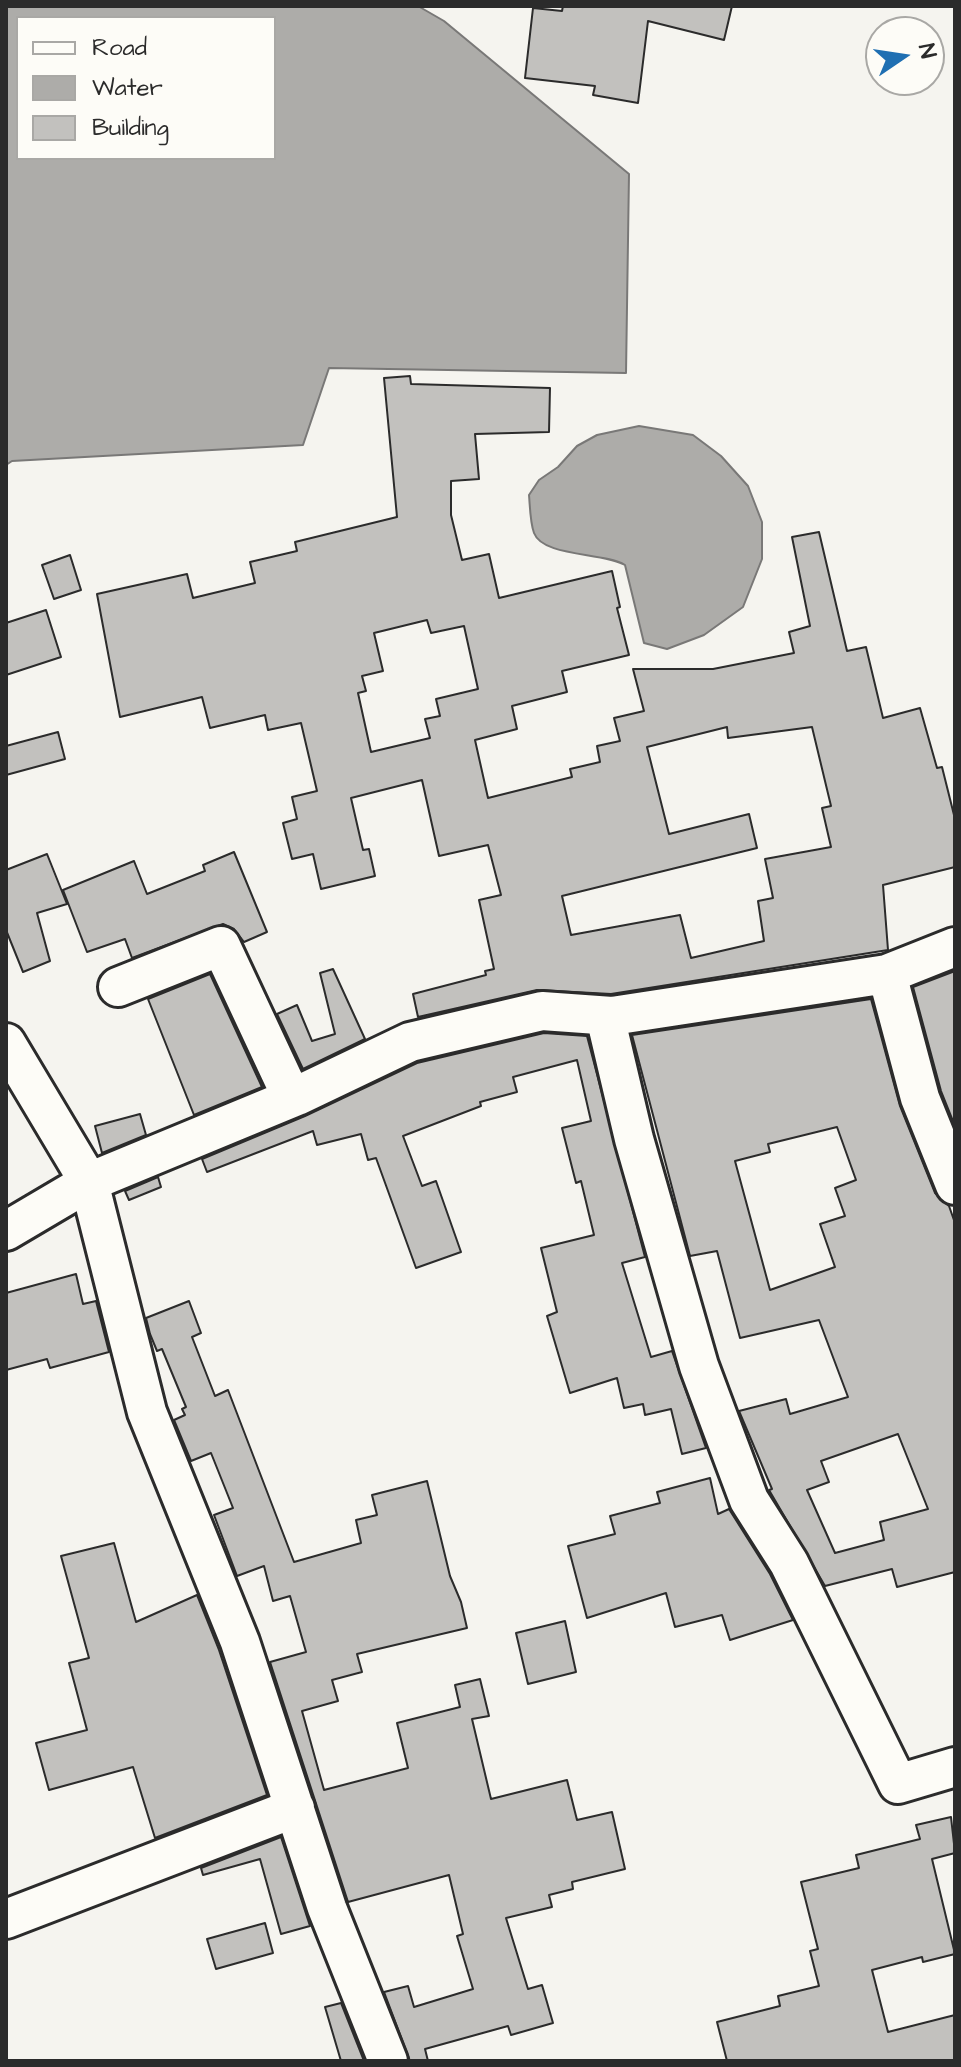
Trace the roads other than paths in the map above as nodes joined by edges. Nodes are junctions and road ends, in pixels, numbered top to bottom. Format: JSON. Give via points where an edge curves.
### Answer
{"nodes":[{"id":1,"x":955,"y":947,"type":"edge"},
{"id":2,"x":887,"y":974,"type":"junction"},
{"id":3,"x":118,"y":987,"type":"dead end"},
{"id":4,"x":605,"y":1016,"type":"junction"},
{"id":5,"x":6,"y":1043,"type":"edge"},
{"id":6,"x":292,"y":1098,"type":"junction"},
{"id":7,"x":89,"y":1182,"type":"junction"},
{"id":8,"x":955,"y":1185,"type":"edge"},
{"id":9,"x":6,"y":1231,"type":"edge"},
{"id":10,"x":955,"y":1767,"type":"edge"},
{"id":11,"x":295,"y":1808,"type":"junction"},
{"id":12,"x":6,"y":1919,"type":"edge"},
{"id":13,"x":388,"y":2061,"type":"edge"}],
"edges":[{"from":1,"to":2,"type":"street"},
{"from":2,"to":4,"type":"street"},
{"from":2,"to":8,"type":"street","via":[[920,1098]]},
{"from":3,"to":6,"type":"street","via":[[221,946]]},
{"from":4,"to":6,"type":"street","via":[[542,1011],[410,1042]]},
{"from":4,"to":10,"type":"street","via":[[699,1366],[749,1500],[789,1563],[898,1784]]},
{"from":5,"to":7,"type":"street"},
{"from":6,"to":7,"type":"street"},
{"from":7,"to":9,"type":"street"},
{"from":7,"to":11,"type":"street","via":[[147,1412],[240,1642]]},
{"from":11,"to":12,"type":"street"},
{"from":11,"to":13,"type":"street","via":[[327,1908]]}]}
